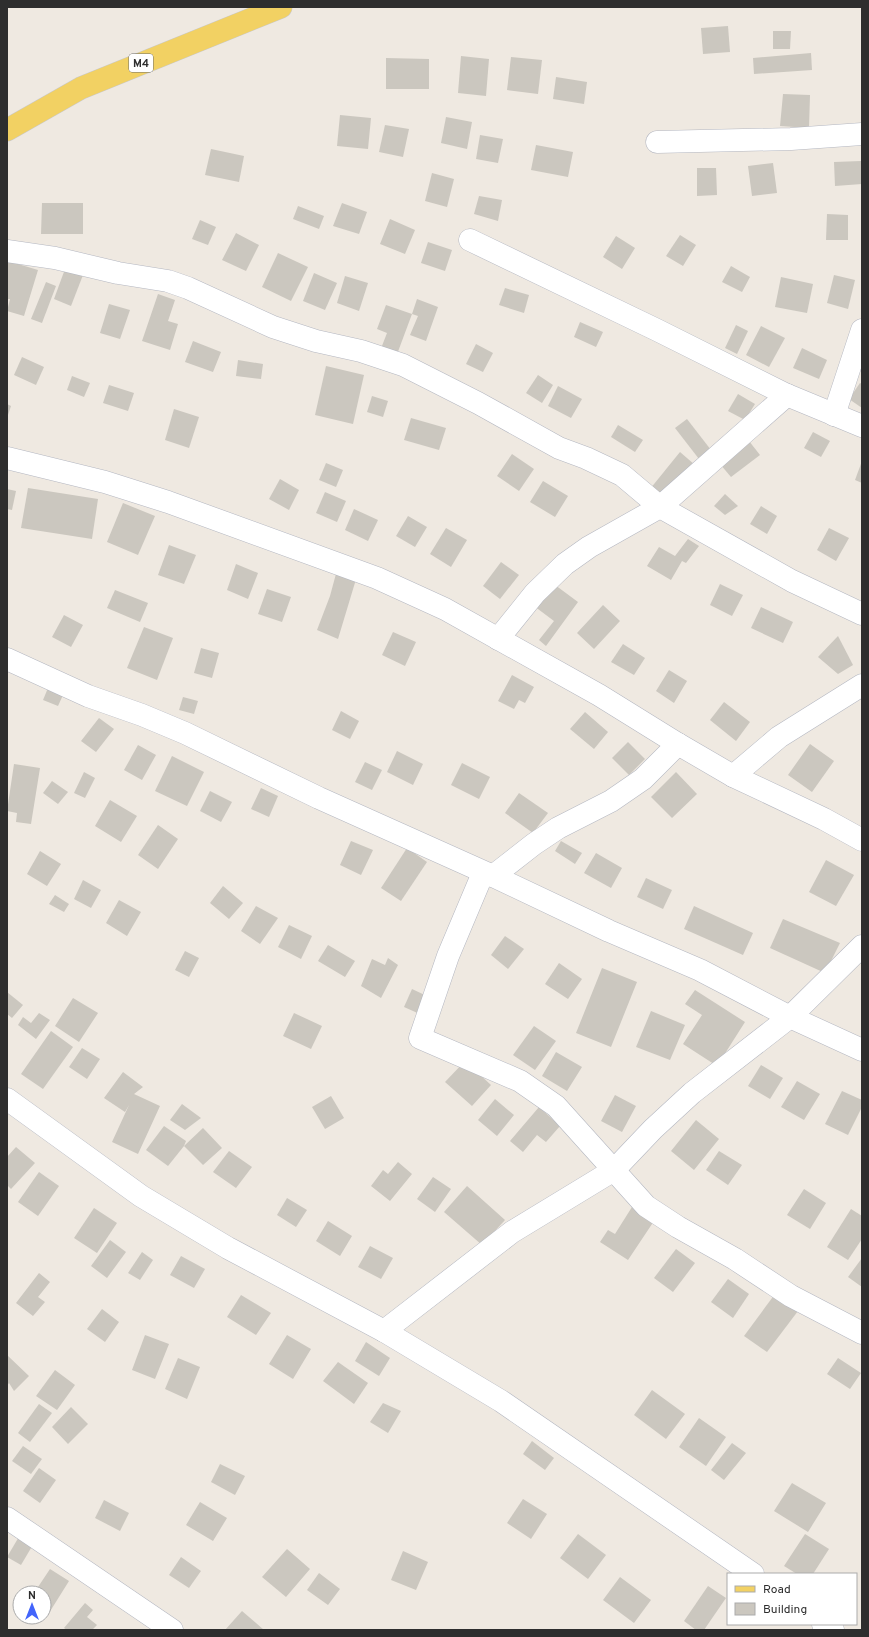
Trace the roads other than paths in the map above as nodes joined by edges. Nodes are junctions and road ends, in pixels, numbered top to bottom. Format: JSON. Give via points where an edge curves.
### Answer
{"nodes":[{"id":1,"x":281,"y":7,"type":"edge"},
{"id":2,"x":7,"y":130,"type":"edge"},
{"id":3,"x":862,"y":134,"type":"edge"},
{"id":4,"x":657,"y":142,"type":"dead end"},
{"id":5,"x":470,"y":240,"type":"dead end"},
{"id":6,"x":7,"y":251,"type":"edge"},
{"id":7,"x":862,"y":330,"type":"edge"},
{"id":8,"x":787,"y":395,"type":"junction"},
{"id":9,"x":834,"y":415,"type":"junction"},
{"id":10,"x":862,"y":426,"type":"edge"},
{"id":11,"x":7,"y":458,"type":"edge"},
{"id":12,"x":660,"y":507,"type":"junction"},
{"id":13,"x":862,"y":614,"type":"edge"},
{"id":14,"x":498,"y":639,"type":"junction"},
{"id":15,"x":7,"y":659,"type":"edge"},
{"id":16,"x":862,"y":685,"type":"edge"},
{"id":17,"x":678,"y":744,"type":"junction"},
{"id":18,"x":733,"y":776,"type":"junction"},
{"id":19,"x":862,"y":840,"type":"edge"},
{"id":20,"x":488,"y":874,"type":"junction"},
{"id":21,"x":862,"y":946,"type":"edge"},
{"id":22,"x":790,"y":1017,"type":"junction"},
{"id":23,"x":862,"y":1050,"type":"edge"},
{"id":24,"x":7,"y":1099,"type":"edge"},
{"id":25,"x":614,"y":1170,"type":"junction"},
{"id":26,"x":384,"y":1331,"type":"junction"},
{"id":27,"x":862,"y":1332,"type":"edge"},
{"id":28,"x":7,"y":1518,"type":"edge"},
{"id":29,"x":751,"y":1573,"type":"edge"},
{"id":30,"x":172,"y":1630,"type":"edge"}],
"edges":[{"from":1,"to":2,"type":"main road","number":"M4","via":[[81,88]]},
{"from":3,"to":4,"type":"street","via":[[791,139]]},
{"from":5,"to":8,"type":"street"},
{"from":6,"to":12,"type":"street","via":[[168,281],[273,327],[403,365],[559,448],[622,475]]},
{"from":7,"to":9,"type":"street"},
{"from":8,"to":9,"type":"street"},
{"from":8,"to":12,"type":"street"},
{"from":9,"to":10,"type":"street"},
{"from":11,"to":14,"type":"street","via":[[105,482],[285,544],[377,578],[445,609]]},
{"from":12,"to":13,"type":"street","via":[[792,581]]},
{"from":12,"to":14,"type":"street","via":[[589,547],[565,564],[535,593]]},
{"from":14,"to":17,"type":"street","via":[[599,695]]},
{"from":15,"to":20,"type":"street","via":[[88,696],[185,733],[319,798]]},
{"from":16,"to":18,"type":"street","via":[[779,737]]},
{"from":17,"to":18,"type":"street"},
{"from":17,"to":20,"type":"street","via":[[643,779],[611,801],[558,828]]},
{"from":18,"to":19,"type":"street"},
{"from":20,"to":22,"type":"street","via":[[700,970]]},
{"from":20,"to":25,"type":"street","via":[[448,956],[420,1038],[520,1081],[556,1106]]},
{"from":21,"to":22,"type":"street"},
{"from":22,"to":23,"type":"street"},
{"from":22,"to":25,"type":"street","via":[[692,1092]]},
{"from":24,"to":26,"type":"street","via":[[141,1196],[228,1248]]},
{"from":25,"to":26,"type":"street","via":[[512,1232]]},
{"from":25,"to":27,"type":"street","via":[[646,1206],[678,1227],[735,1259],[791,1296]]},
{"from":26,"to":29,"type":"street","via":[[501,1401]]},
{"from":28,"to":30,"type":"street"}]}
